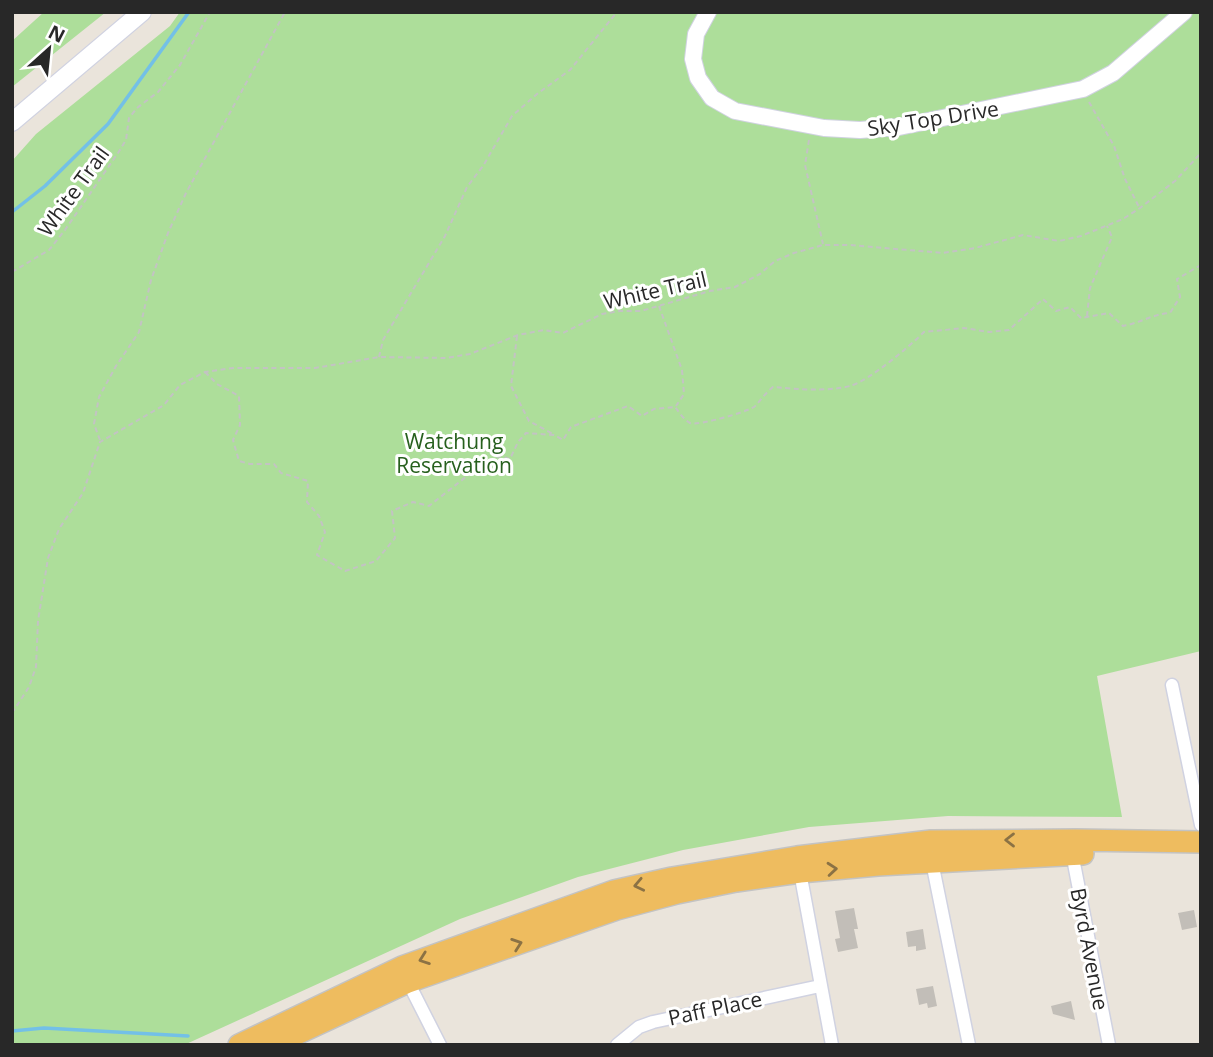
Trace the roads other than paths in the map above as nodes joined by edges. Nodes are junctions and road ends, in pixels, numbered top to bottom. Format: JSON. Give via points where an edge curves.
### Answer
{"nodes":[{"id":1,"x":142,"y":12,"type":"edge"},
{"id":2,"x":708,"y":12,"type":"edge"},
{"id":3,"x":1184,"y":12,"type":"edge"},
{"id":4,"x":12,"y":122,"type":"edge"},
{"id":5,"x":1172,"y":685,"type":"dead end"},
{"id":6,"x":1201,"y":825,"type":"edge"},
{"id":7,"x":1201,"y":842,"type":"edge"},
{"id":8,"x":1072,"y":853,"type":"junction"},
{"id":9,"x":1201,"y":857,"type":"edge"},
{"id":10,"x":932,"y":862,"type":"junction"},
{"id":11,"x":800,"y":872,"type":"junction"},
{"id":12,"x":408,"y":982,"type":"junction"},
{"id":13,"x":820,"y":986,"type":"junction"},
{"id":14,"x":239,"y":1045,"type":"edge"},
{"id":15,"x":273,"y":1045,"type":"edge"},
{"id":16,"x":440,"y":1045,"type":"edge"},
{"id":17,"x":617,"y":1045,"type":"edge"},
{"id":18,"x":832,"y":1045,"type":"edge"},
{"id":19,"x":969,"y":1045,"type":"edge"},
{"id":20,"x":1109,"y":1045,"type":"edge"}],
"edges":[{"from":1,"to":4,"type":"main road"},
{"from":2,"to":3,"type":"street","name":"Sky Top Drive","via":[[696,34],[693,60],[698,78],[712,98],[734,111],[860,130],[899,127],[1083,89],[1113,73]]},
{"from":5,"to":6,"type":"street"},
{"from":7,"to":14,"type":"highway","one_way":true,"via":[[930,841],[672,878],[614,891],[402,967]]},
{"from":8,"to":9,"type":"highway"},
{"from":8,"to":10,"type":"highway"},
{"from":8,"to":20,"type":"street","name":"Byrd Avenue"},
{"from":11,"to":10,"type":"highway","one_way":true},
{"from":10,"to":19,"type":"street"},
{"from":12,"to":11,"type":"highway","one_way":true,"via":[[617,909],[736,881]]},
{"from":11,"to":13,"type":"street"},
{"from":12,"to":15,"type":"highway"},
{"from":12,"to":16,"type":"street"},
{"from":13,"to":17,"type":"street","name":"Paff Place","via":[[653,1022]]},
{"from":13,"to":18,"type":"street"}]}
